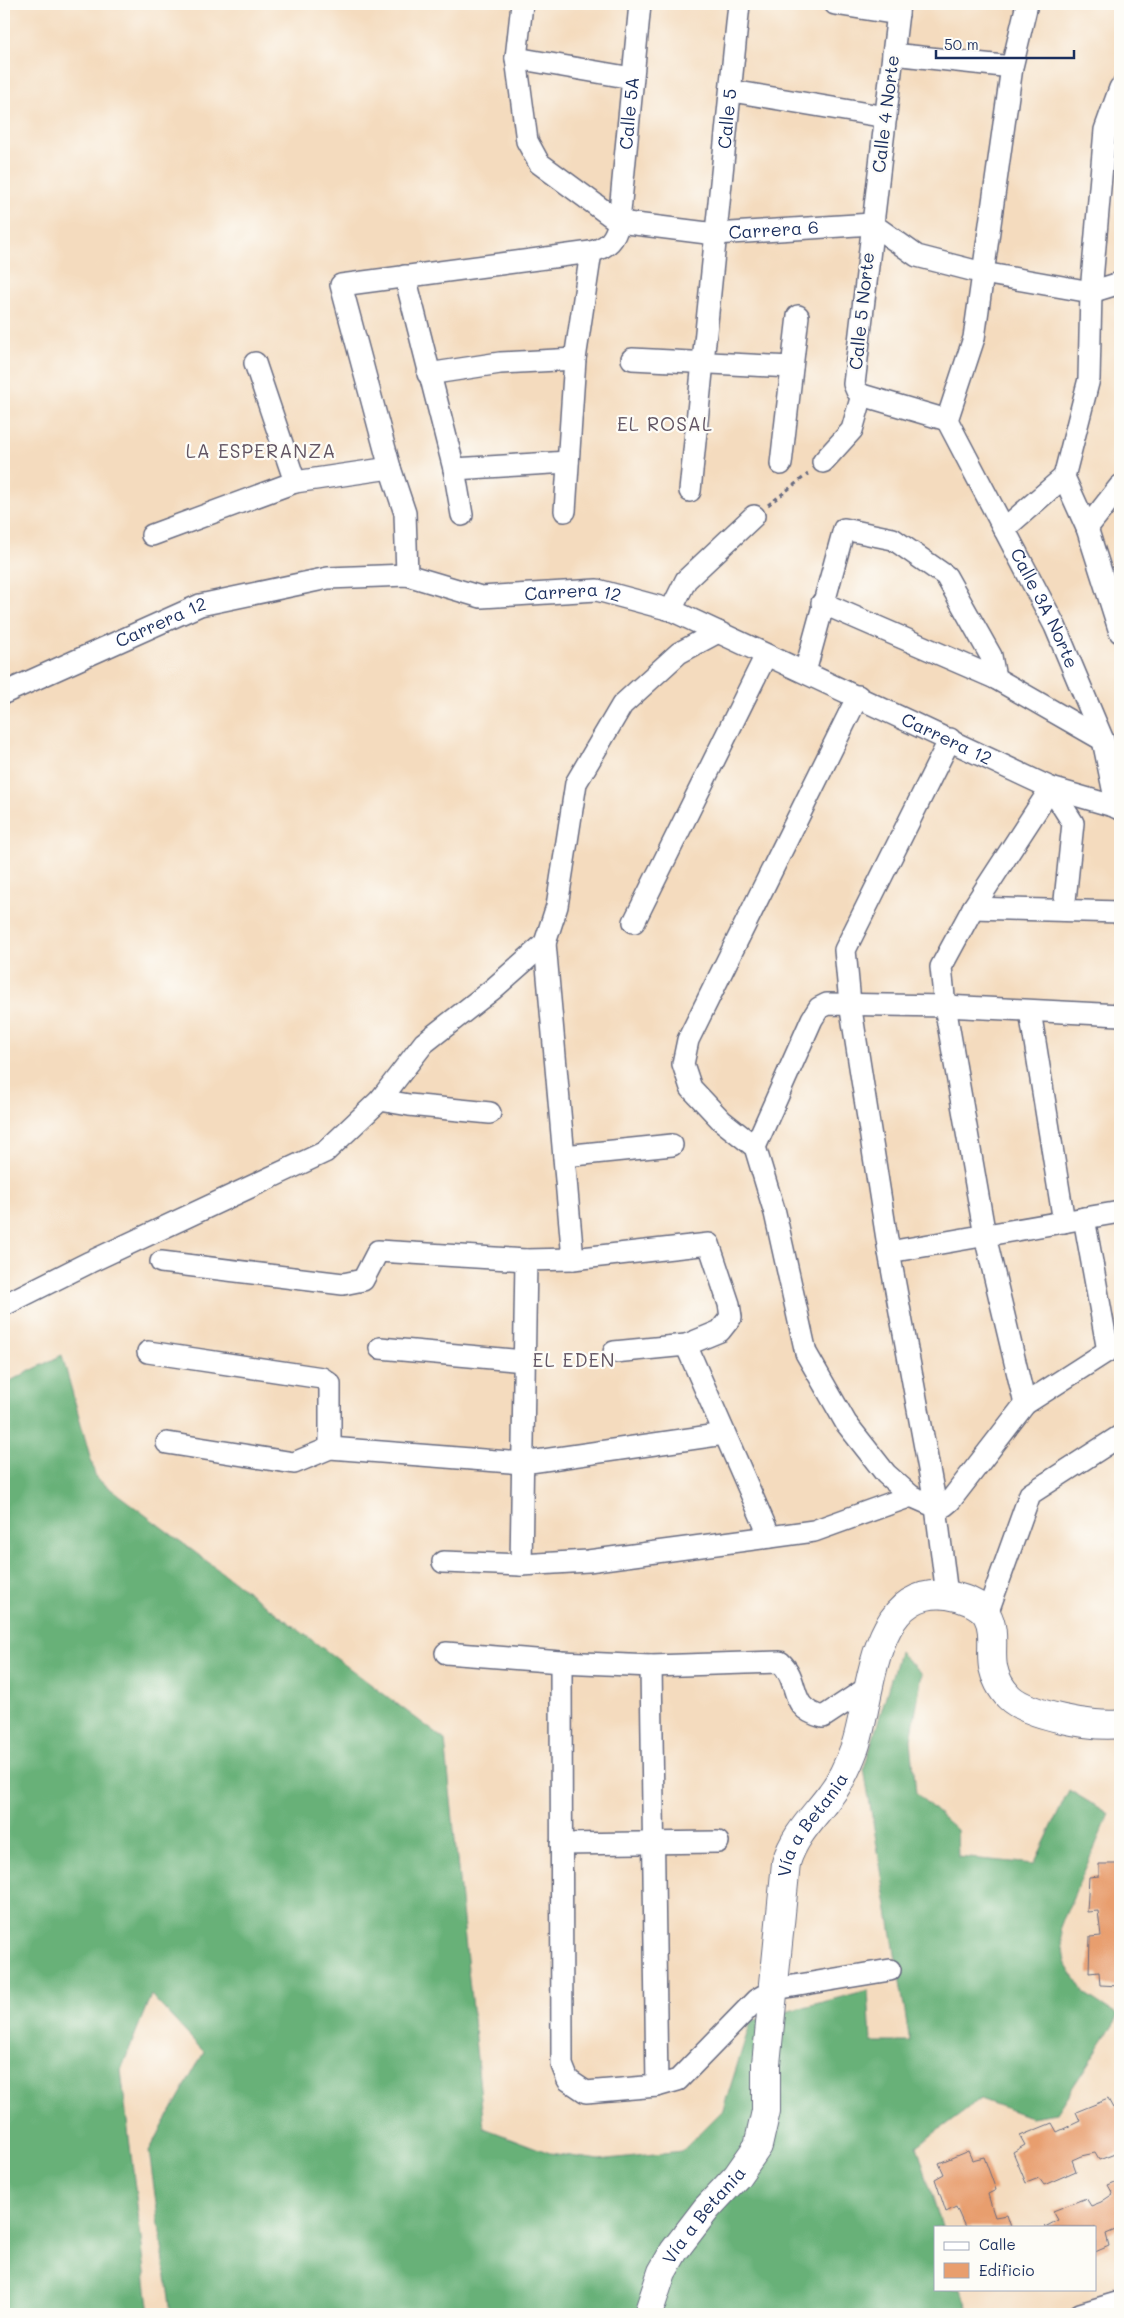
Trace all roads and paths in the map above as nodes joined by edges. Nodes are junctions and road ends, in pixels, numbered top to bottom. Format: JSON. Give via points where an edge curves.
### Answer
{"nodes":[{"id":1,"x":522,"y":4,"type":"edge"},
{"id":2,"x":640,"y":4,"type":"edge"},
{"id":3,"x":740,"y":4,"type":"edge"},
{"id":4,"x":835,"y":4,"type":"edge"},
{"id":5,"x":1027,"y":4,"type":"edge"},
{"id":6,"x":899,"y":9,"type":"edge"},
{"id":7,"x":893,"y":54,"type":"junction"},
{"id":8,"x":516,"y":58,"type":"junction"},
{"id":9,"x":1012,"y":67,"type":"junction"},
{"id":10,"x":632,"y":78,"type":"junction"},
{"id":11,"x":1120,"y":88,"type":"edge"},
{"id":12,"x":732,"y":91,"type":"junction"},
{"id":13,"x":886,"y":118,"type":"junction"},
{"id":14,"x":619,"y":222,"type":"junction"},
{"id":15,"x":872,"y":224,"type":"junction"},
{"id":16,"x":715,"y":234,"type":"junction"},
{"id":17,"x":591,"y":252,"type":"junction"},
{"id":18,"x":983,"y":273,"type":"junction"},
{"id":19,"x":405,"y":276,"type":"junction"},
{"id":20,"x":1120,"y":283,"type":"edge"},
{"id":21,"x":1091,"y":292,"type":"junction"},
{"id":22,"x":798,"y":316,"type":"dead end"},
{"id":23,"x":632,"y":358,"type":"dead end"},
{"id":24,"x":575,"y":359,"type":"junction"},
{"id":25,"x":703,"y":362,"type":"junction"},
{"id":26,"x":255,"y":363,"type":"dead end"},
{"id":27,"x":792,"y":367,"type":"junction"},
{"id":28,"x":428,"y":374,"type":"junction"},
{"id":29,"x":862,"y":395,"type":"junction"},
{"id":30,"x":947,"y":420,"type":"junction"},
{"id":31,"x":568,"y":462,"type":"junction"},
{"id":32,"x":823,"y":462,"type":"joint"},
{"id":33,"x":781,"y":464,"type":"dead end"},
{"id":34,"x":390,"y":468,"type":"junction"},
{"id":35,"x":454,"y":469,"type":"junction"},
{"id":36,"x":1064,"y":477,"type":"junction"},
{"id":37,"x":295,"y":482,"type":"junction"},
{"id":38,"x":1120,"y":486,"type":"edge"},
{"id":39,"x":690,"y":491,"type":"dead end"},
{"id":40,"x":565,"y":510,"type":"dead end"},
{"id":41,"x":462,"y":515,"type":"dead end"},
{"id":42,"x":754,"y":516,"type":"joint"},
{"id":43,"x":1086,"y":528,"type":"junction"},
{"id":44,"x":1004,"y":530,"type":"junction"},
{"id":45,"x":152,"y":535,"type":"dead end"},
{"id":46,"x":407,"y":575,"type":"junction"},
{"id":47,"x":822,"y":603,"type":"junction"},
{"id":48,"x":671,"y":610,"type":"junction"},
{"id":49,"x":718,"y":632,"type":"junction"},
{"id":50,"x":1120,"y":632,"type":"edge"},
{"id":51,"x":766,"y":655,"type":"junction"},
{"id":52,"x":805,"y":672,"type":"junction"},
{"id":53,"x":995,"y":678,"type":"junction"},
{"id":54,"x":4,"y":693,"type":"edge"},
{"id":55,"x":858,"y":696,"type":"junction"},
{"id":56,"x":950,"y":739,"type":"junction"},
{"id":57,"x":1103,"y":740,"type":"junction"},
{"id":58,"x":1051,"y":788,"type":"junction"},
{"id":59,"x":1119,"y":808,"type":"edge"},
{"id":60,"x":973,"y":908,"type":"junction"},
{"id":61,"x":1064,"y":910,"type":"junction"},
{"id":62,"x":1120,"y":912,"type":"edge"},
{"id":63,"x":634,"y":922,"type":"dead end"},
{"id":64,"x":545,"y":943,"type":"junction"},
{"id":65,"x":850,"y":1003,"type":"junction"},
{"id":66,"x":944,"y":1006,"type":"junction"},
{"id":67,"x":1030,"y":1011,"type":"junction"},
{"id":68,"x":1120,"y":1015,"type":"edge"},
{"id":69,"x":380,"y":1100,"type":"junction"},
{"id":70,"x":490,"y":1113,"type":"dead end"},
{"id":71,"x":672,"y":1145,"type":"dead end"},
{"id":72,"x":755,"y":1147,"type":"junction"},
{"id":73,"x":564,"y":1156,"type":"junction"},
{"id":74,"x":1120,"y":1212,"type":"edge"},
{"id":75,"x":1074,"y":1220,"type":"junction"},
{"id":76,"x":985,"y":1236,"type":"junction"},
{"id":77,"x":889,"y":1252,"type":"junction"},
{"id":78,"x":573,"y":1259,"type":"junction"},
{"id":79,"x":526,"y":1260,"type":"junction"},
{"id":80,"x":161,"y":1262,"type":"dead end"},
{"id":81,"x":4,"y":1305,"type":"edge"},
{"id":82,"x":686,"y":1345,"type":"junction"},
{"id":83,"x":1114,"y":1347,"type":"edge"},
{"id":84,"x":380,"y":1348,"type":"dead end"},
{"id":85,"x":148,"y":1352,"type":"dead end"},
{"id":86,"x":614,"y":1352,"type":"dead end"},
{"id":87,"x":524,"y":1361,"type":"junction"},
{"id":88,"x":1025,"y":1404,"type":"junction"},
{"id":89,"x":724,"y":1434,"type":"junction"},
{"id":90,"x":1120,"y":1436,"type":"edge"},
{"id":91,"x":167,"y":1444,"type":"dead end"},
{"id":92,"x":330,"y":1448,"type":"junction"},
{"id":93,"x":523,"y":1463,"type":"junction"},
{"id":94,"x":911,"y":1496,"type":"junction"},
{"id":95,"x":936,"y":1507,"type":"junction"},
{"id":96,"x":770,"y":1537,"type":"junction"},
{"id":97,"x":443,"y":1562,"type":"dead end"},
{"id":98,"x":521,"y":1565,"type":"junction"},
{"id":99,"x":947,"y":1595,"type":"junction"},
{"id":100,"x":987,"y":1614,"type":"junction"},
{"id":101,"x":446,"y":1653,"type":"dead end"},
{"id":102,"x":561,"y":1662,"type":"junction"},
{"id":103,"x":651,"y":1666,"type":"junction"},
{"id":104,"x":870,"y":1686,"type":"junction"},
{"id":105,"x":1120,"y":1724,"type":"edge"},
{"id":106,"x":652,"y":1842,"type":"junction"},
{"id":107,"x":718,"y":1842,"type":"dead end"},
{"id":108,"x":561,"y":1844,"type":"junction"},
{"id":109,"x":890,"y":1970,"type":"dead end"},
{"id":110,"x":775,"y":1989,"type":"junction"},
{"id":111,"x":657,"y":2086,"type":"junction"},
{"id":112,"x":1120,"y":2302,"type":"edge"},
{"id":113,"x":648,"y":2314,"type":"edge"},
{"id":114,"x":1080,"y":2314,"type":"edge"}],
"edges":[{"from":1,"to":8,"type":"street","name":"Carrera 6"},
{"from":2,"to":10,"type":"street","name":"Calle 5A"},
{"from":3,"to":12,"type":"street","name":"Calle 5"},
{"from":4,"to":6,"type":"street"},
{"from":5,"to":9,"type":"street"},
{"from":6,"to":7,"type":"street","name":"Calle 4 Norte"},
{"from":7,"to":9,"type":"street"},
{"from":7,"to":13,"type":"street","name":"Calle 4 Norte"},
{"from":8,"to":10,"type":"street"},
{"from":8,"to":14,"type":"street","name":"Carrera 6","via":[[527,141],[532,153],[539,163]]},
{"from":9,"to":18,"type":"street"},
{"from":10,"to":14,"type":"street","name":"Calle 5A"},
{"from":11,"to":21,"type":"street","via":[[1105,130]]},
{"from":12,"to":13,"type":"street"},
{"from":12,"to":16,"type":"street","name":"Calle 5"},
{"from":13,"to":15,"type":"street","name":"Calle 4 Norte"},
{"from":14,"to":16,"type":"street","name":"Carrera 6"},
{"from":14,"to":17,"type":"street","name":"Calle 5A","via":[[612,242],[604,249]]},
{"from":15,"to":16,"type":"street","name":"Carrera 6"},
{"from":15,"to":18,"type":"street","via":[[917,256]]},
{"from":15,"to":29,"type":"street","name":"Calle 5 Norte","via":[[854,384]]},
{"from":16,"to":25,"type":"street","name":"Calle 5"},
{"from":17,"to":19,"type":"street","name":"Calle 5A"},
{"from":17,"to":24,"type":"street"},
{"from":18,"to":21,"type":"street"},
{"from":18,"to":30,"type":"street","via":[[974,338]]},
{"from":19,"to":28,"type":"street"},
{"from":19,"to":34,"type":"street","name":"Calle 5A","via":[[342,285]]},
{"from":20,"to":21,"type":"street"},
{"from":21,"to":36,"type":"street","via":[[1089,379]]},
{"from":22,"to":27,"type":"street"},
{"from":23,"to":25,"type":"street"},
{"from":24,"to":28,"type":"street","via":[[500,362]]},
{"from":24,"to":31,"type":"street"},
{"from":25,"to":27,"type":"street"},
{"from":25,"to":39,"type":"street","name":"Calle 5"},
{"from":26,"to":37,"type":"street"},
{"from":27,"to":33,"type":"street"},
{"from":28,"to":35,"type":"street"},
{"from":29,"to":30,"type":"street"},
{"from":29,"to":32,"type":"street","via":[[852,430]]},
{"from":30,"to":44,"type":"street","name":"Calle 3A Norte"},
{"from":31,"to":35,"type":"street"},
{"from":31,"to":40,"type":"street"},
{"from":32,"to":42,"type":"path"},
{"from":34,"to":37,"type":"street"},
{"from":34,"to":46,"type":"street","via":[[405,513]]},
{"from":35,"to":41,"type":"street"},
{"from":36,"to":43,"type":"street"},
{"from":36,"to":44,"type":"street"},
{"from":37,"to":45,"type":"street"},
{"from":38,"to":43,"type":"street"},
{"from":42,"to":48,"type":"street","via":[[686,580]]},
{"from":43,"to":50,"type":"street"},
{"from":44,"to":57,"type":"street","name":"Calle 3A Norte","via":[[1055,626]]},
{"from":46,"to":48,"type":"street","name":"Carrera 12","via":[[481,596],[597,590]]},
{"from":46,"to":54,"type":"street","name":"Carrera 12","via":[[328,578],[200,605]]},
{"from":47,"to":52,"type":"street"},
{"from":47,"to":53,"type":"street"},
{"from":47,"to":53,"type":"street","via":[[844,529],[893,540],[946,576],[991,656]]},
{"from":48,"to":49,"type":"street","name":"Carrera 12"},
{"from":49,"to":51,"type":"street","name":"Carrera 12"},
{"from":49,"to":64,"type":"street","via":[[678,653],[622,705],[576,783],[557,906]]},
{"from":51,"to":52,"type":"street","name":"Carrera 12"},
{"from":51,"to":63,"type":"street"},
{"from":52,"to":55,"type":"street","name":"Carrera 12"},
{"from":53,"to":57,"type":"street"},
{"from":55,"to":56,"type":"street","name":"Carrera 12"},
{"from":55,"to":72,"type":"street","via":[[688,1040],[683,1064],[691,1088],[722,1120]]},
{"from":56,"to":58,"type":"street","name":"Carrera 12"},
{"from":56,"to":65,"type":"street","via":[[845,950]]},
{"from":57,"to":59,"type":"street","name":"Calle 3A Norte"},
{"from":58,"to":59,"type":"street","name":"Carrera 12"},
{"from":58,"to":60,"type":"street"},
{"from":58,"to":61,"type":"street","via":[[1073,823]]},
{"from":60,"to":61,"type":"street"},
{"from":60,"to":66,"type":"street","via":[[941,967]]},
{"from":61,"to":62,"type":"street"},
{"from":64,"to":69,"type":"street","via":[[424,1043]]},
{"from":64,"to":73,"type":"street"},
{"from":65,"to":66,"type":"street"},
{"from":65,"to":72,"type":"street","via":[[827,1004],[819,1008]]},
{"from":65,"to":77,"type":"street"},
{"from":66,"to":67,"type":"street"},
{"from":66,"to":76,"type":"street"},
{"from":67,"to":68,"type":"street"},
{"from":67,"to":75,"type":"street"},
{"from":69,"to":70,"type":"street"},
{"from":69,"to":81,"type":"street","via":[[325,1152]]},
{"from":71,"to":73,"type":"street"},
{"from":72,"to":94,"type":"street","via":[[775,1213],[806,1353],[846,1423],[886,1474]]},
{"from":73,"to":78,"type":"street"},
{"from":74,"to":75,"type":"street"},
{"from":75,"to":76,"type":"street"},
{"from":75,"to":83,"type":"street"},
{"from":76,"to":77,"type":"street"},
{"from":76,"to":88,"type":"street"},
{"from":77,"to":95,"type":"street"},
{"from":78,"to":79,"type":"street"},
{"from":78,"to":82,"type":"street","via":[[709,1244],[731,1318],[720,1331]]},
{"from":79,"to":80,"type":"street","via":[[378,1251],[363,1280],[343,1284]]},
{"from":79,"to":87,"type":"street"},
{"from":82,"to":86,"type":"street"},
{"from":82,"to":89,"type":"street"},
{"from":83,"to":88,"type":"street"},
{"from":84,"to":87,"type":"street"},
{"from":85,"to":92,"type":"street","via":[[322,1378],[330,1384]]},
{"from":87,"to":93,"type":"street"},
{"from":88,"to":95,"type":"street","via":[[950,1502]]},
{"from":89,"to":93,"type":"street"},
{"from":89,"to":96,"type":"street"},
{"from":90,"to":100,"type":"street","via":[[1030,1494]]},
{"from":91,"to":92,"type":"street","via":[[294,1463]]},
{"from":92,"to":93,"type":"street"},
{"from":93,"to":98,"type":"street"},
{"from":94,"to":95,"type":"street"},
{"from":94,"to":96,"type":"street","via":[[814,1531]]},
{"from":95,"to":99,"type":"street"},
{"from":96,"to":98,"type":"street","via":[[588,1561]]},
{"from":97,"to":98,"type":"street"},
{"from":99,"to":100,"type":"street","name":"Vía a Betania","via":[[970,1601]]},
{"from":99,"to":104,"type":"street","name":"Vía a Betania","via":[[919,1599],[905,1607],[887,1628],[876,1654]]},
{"from":100,"to":105,"type":"street","via":[[993,1639],[993,1666],[997,1680],[1009,1697],[1022,1706],[1061,1719]]},
{"from":101,"to":102,"type":"street"},
{"from":102,"to":103,"type":"street"},
{"from":102,"to":108,"type":"street"},
{"from":103,"to":104,"type":"street","via":[[780,1662],[790,1672],[801,1707],[810,1714],[824,1717]]},
{"from":103,"to":106,"type":"street"},
{"from":104,"to":110,"type":"street","name":"Vía a Betania","via":[[854,1747],[842,1777],[791,1846],[783,1885]]},
{"from":106,"to":107,"type":"street"},
{"from":106,"to":108,"type":"street"},
{"from":106,"to":111,"type":"street"},
{"from":108,"to":111,"type":"street","via":[[562,2065],[568,2080],[586,2092]]},
{"from":109,"to":110,"type":"street"},
{"from":110,"to":111,"type":"street","via":[[756,2000],[678,2080]]},
{"from":110,"to":113,"type":"street","name":"Vía a Betania","via":[[766,2064],[766,2111],[758,2146],[674,2251],[662,2272]]},
{"from":112,"to":114,"type":"street"}]}
